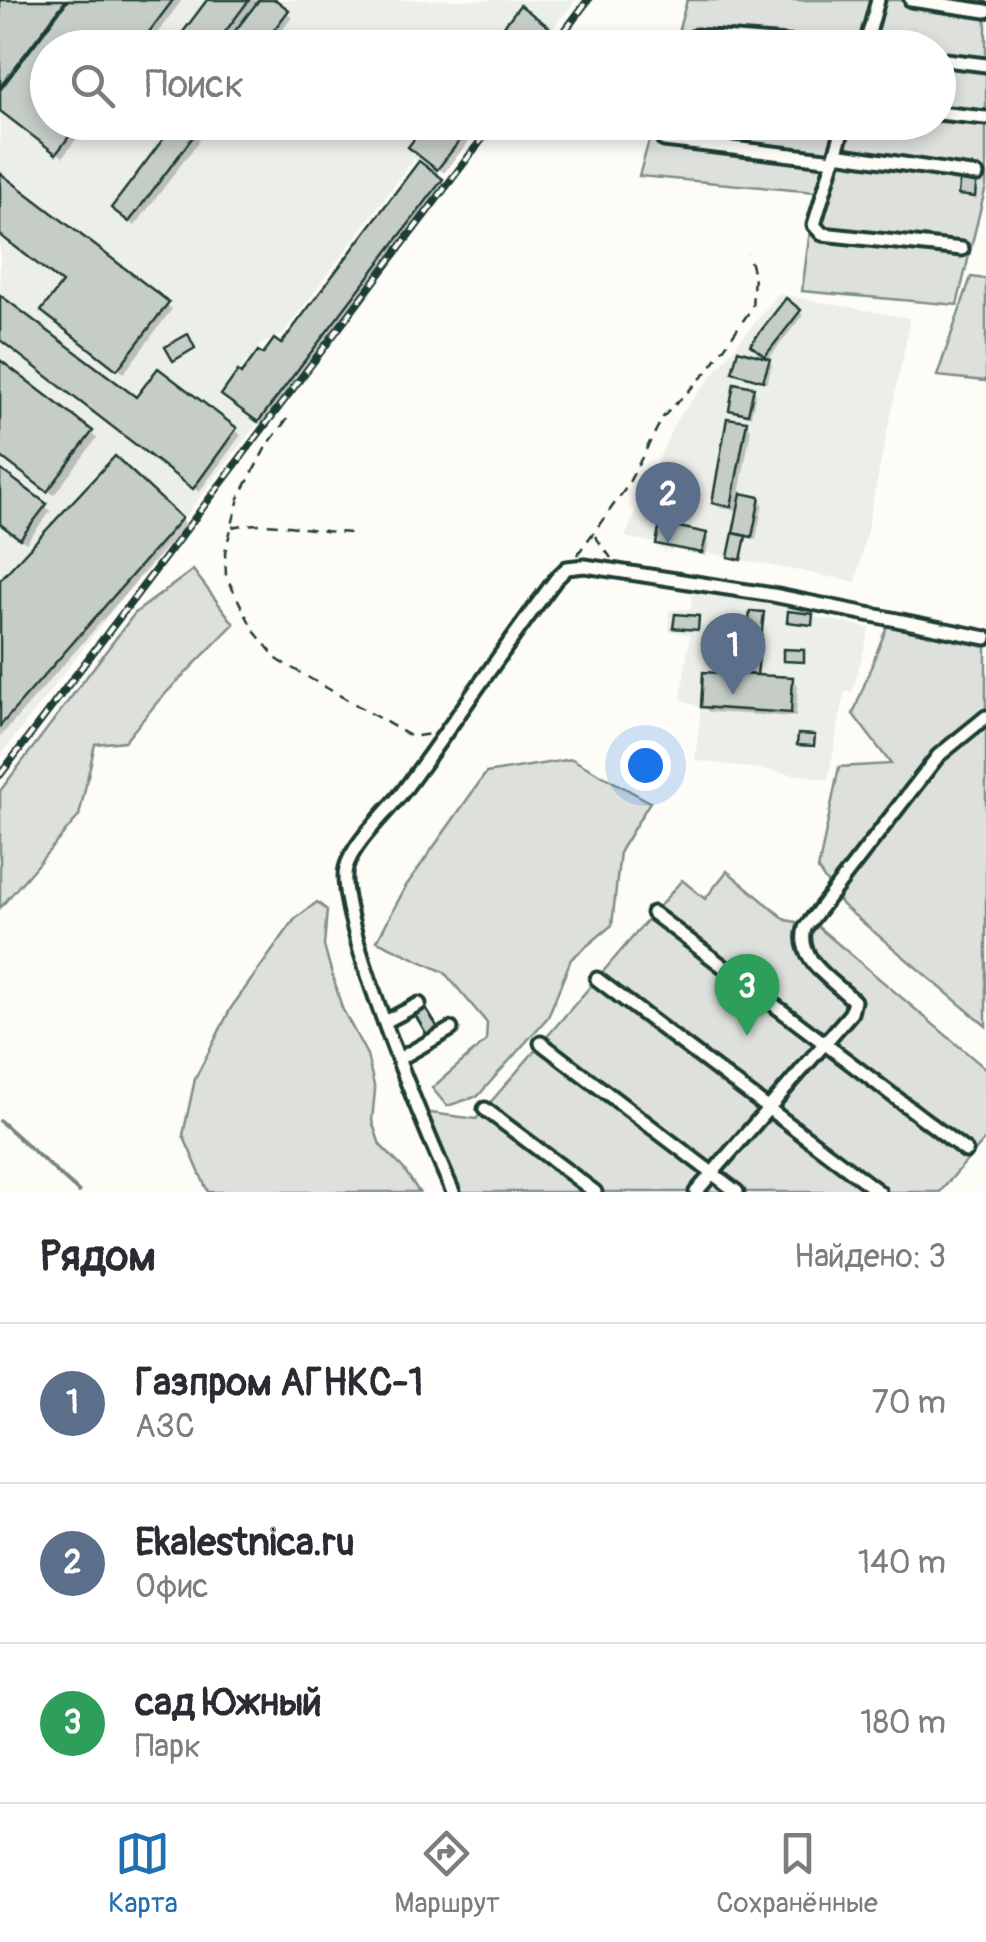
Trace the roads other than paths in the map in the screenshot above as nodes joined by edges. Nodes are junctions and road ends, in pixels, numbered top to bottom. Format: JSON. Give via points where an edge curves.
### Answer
{"nodes":[{"id":1,"x":878,"y":0,"type":"edge"},
{"id":2,"x":912,"y":0,"type":"edge"},
{"id":3,"x":986,"y":11,"type":"edge"},
{"id":4,"x":870,"y":30,"type":"edge"},
{"id":5,"x":956,"y":61,"type":"edge"},
{"id":6,"x":986,"y":65,"type":"edge"},
{"id":7,"x":956,"y":115,"type":"edge"},
{"id":8,"x":986,"y":118,"type":"edge"},
{"id":9,"x":664,"y":140,"type":"dead end"},
{"id":10,"x":840,"y":140,"type":"edge"},
{"id":11,"x":836,"y":157,"type":"junction"},
{"id":12,"x":978,"y":175,"type":"dead end"},
{"id":13,"x":962,"y":249,"type":"dead end"},
{"id":14,"x":986,"y":638,"type":"edge"},
{"id":15,"x":986,"y":716,"type":"edge"},
{"id":16,"x":653,"y":914,"type":"dead end"},
{"id":17,"x":597,"y":979,"type":"dead end"},
{"id":18,"x":419,"y":1004,"type":"dead end"},
{"id":19,"x":385,"y":1022,"type":"junction"},
{"id":20,"x":451,"y":1029,"type":"dead end"},
{"id":21,"x":541,"y":1044,"type":"dead end"},
{"id":22,"x":823,"y":1045,"type":"junction"},
{"id":23,"x":399,"y":1059,"type":"junction"},
{"id":24,"x":768,"y":1108,"type":"junction"},
{"id":25,"x":485,"y":1109,"type":"dead end"},
{"id":26,"x":966,"y":1151,"type":"dead end"},
{"id":27,"x":712,"y":1173,"type":"junction"},
{"id":28,"x":453,"y":1192,"type":"edge"},
{"id":29,"x":594,"y":1192,"type":"edge"},
{"id":30,"x":696,"y":1192,"type":"edge"},
{"id":31,"x":737,"y":1192,"type":"edge"},
{"id":32,"x":879,"y":1192,"type":"edge"}],
"edges":[{"from":1,"to":4,"type":"street"},
{"from":2,"to":3,"type":"street"},
{"from":5,"to":6,"type":"street"},
{"from":7,"to":8,"type":"street"},
{"from":9,"to":11,"type":"street"},
{"from":10,"to":11,"type":"street"},
{"from":11,"to":12,"type":"street"},
{"from":11,"to":13,"type":"street","via":[[814,225],[822,234]]},
{"from":14,"to":19,"type":"street","via":[[773,595],[567,568],[345,869],[346,899]]},
{"from":15,"to":22,"type":"street","via":[[938,756],[806,928],[806,956],[854,1001]]},
{"from":16,"to":22,"type":"street"},
{"from":17,"to":24,"type":"street"},
{"from":18,"to":19,"type":"street"},
{"from":19,"to":23,"type":"street"},
{"from":20,"to":23,"type":"street"},
{"from":21,"to":27,"type":"street"},
{"from":22,"to":24,"type":"street"},
{"from":22,"to":26,"type":"street"},
{"from":23,"to":28,"type":"street"},
{"from":24,"to":27,"type":"street"},
{"from":24,"to":32,"type":"street"},
{"from":25,"to":29,"type":"street"},
{"from":27,"to":30,"type":"street"},
{"from":27,"to":31,"type":"street"}]}
